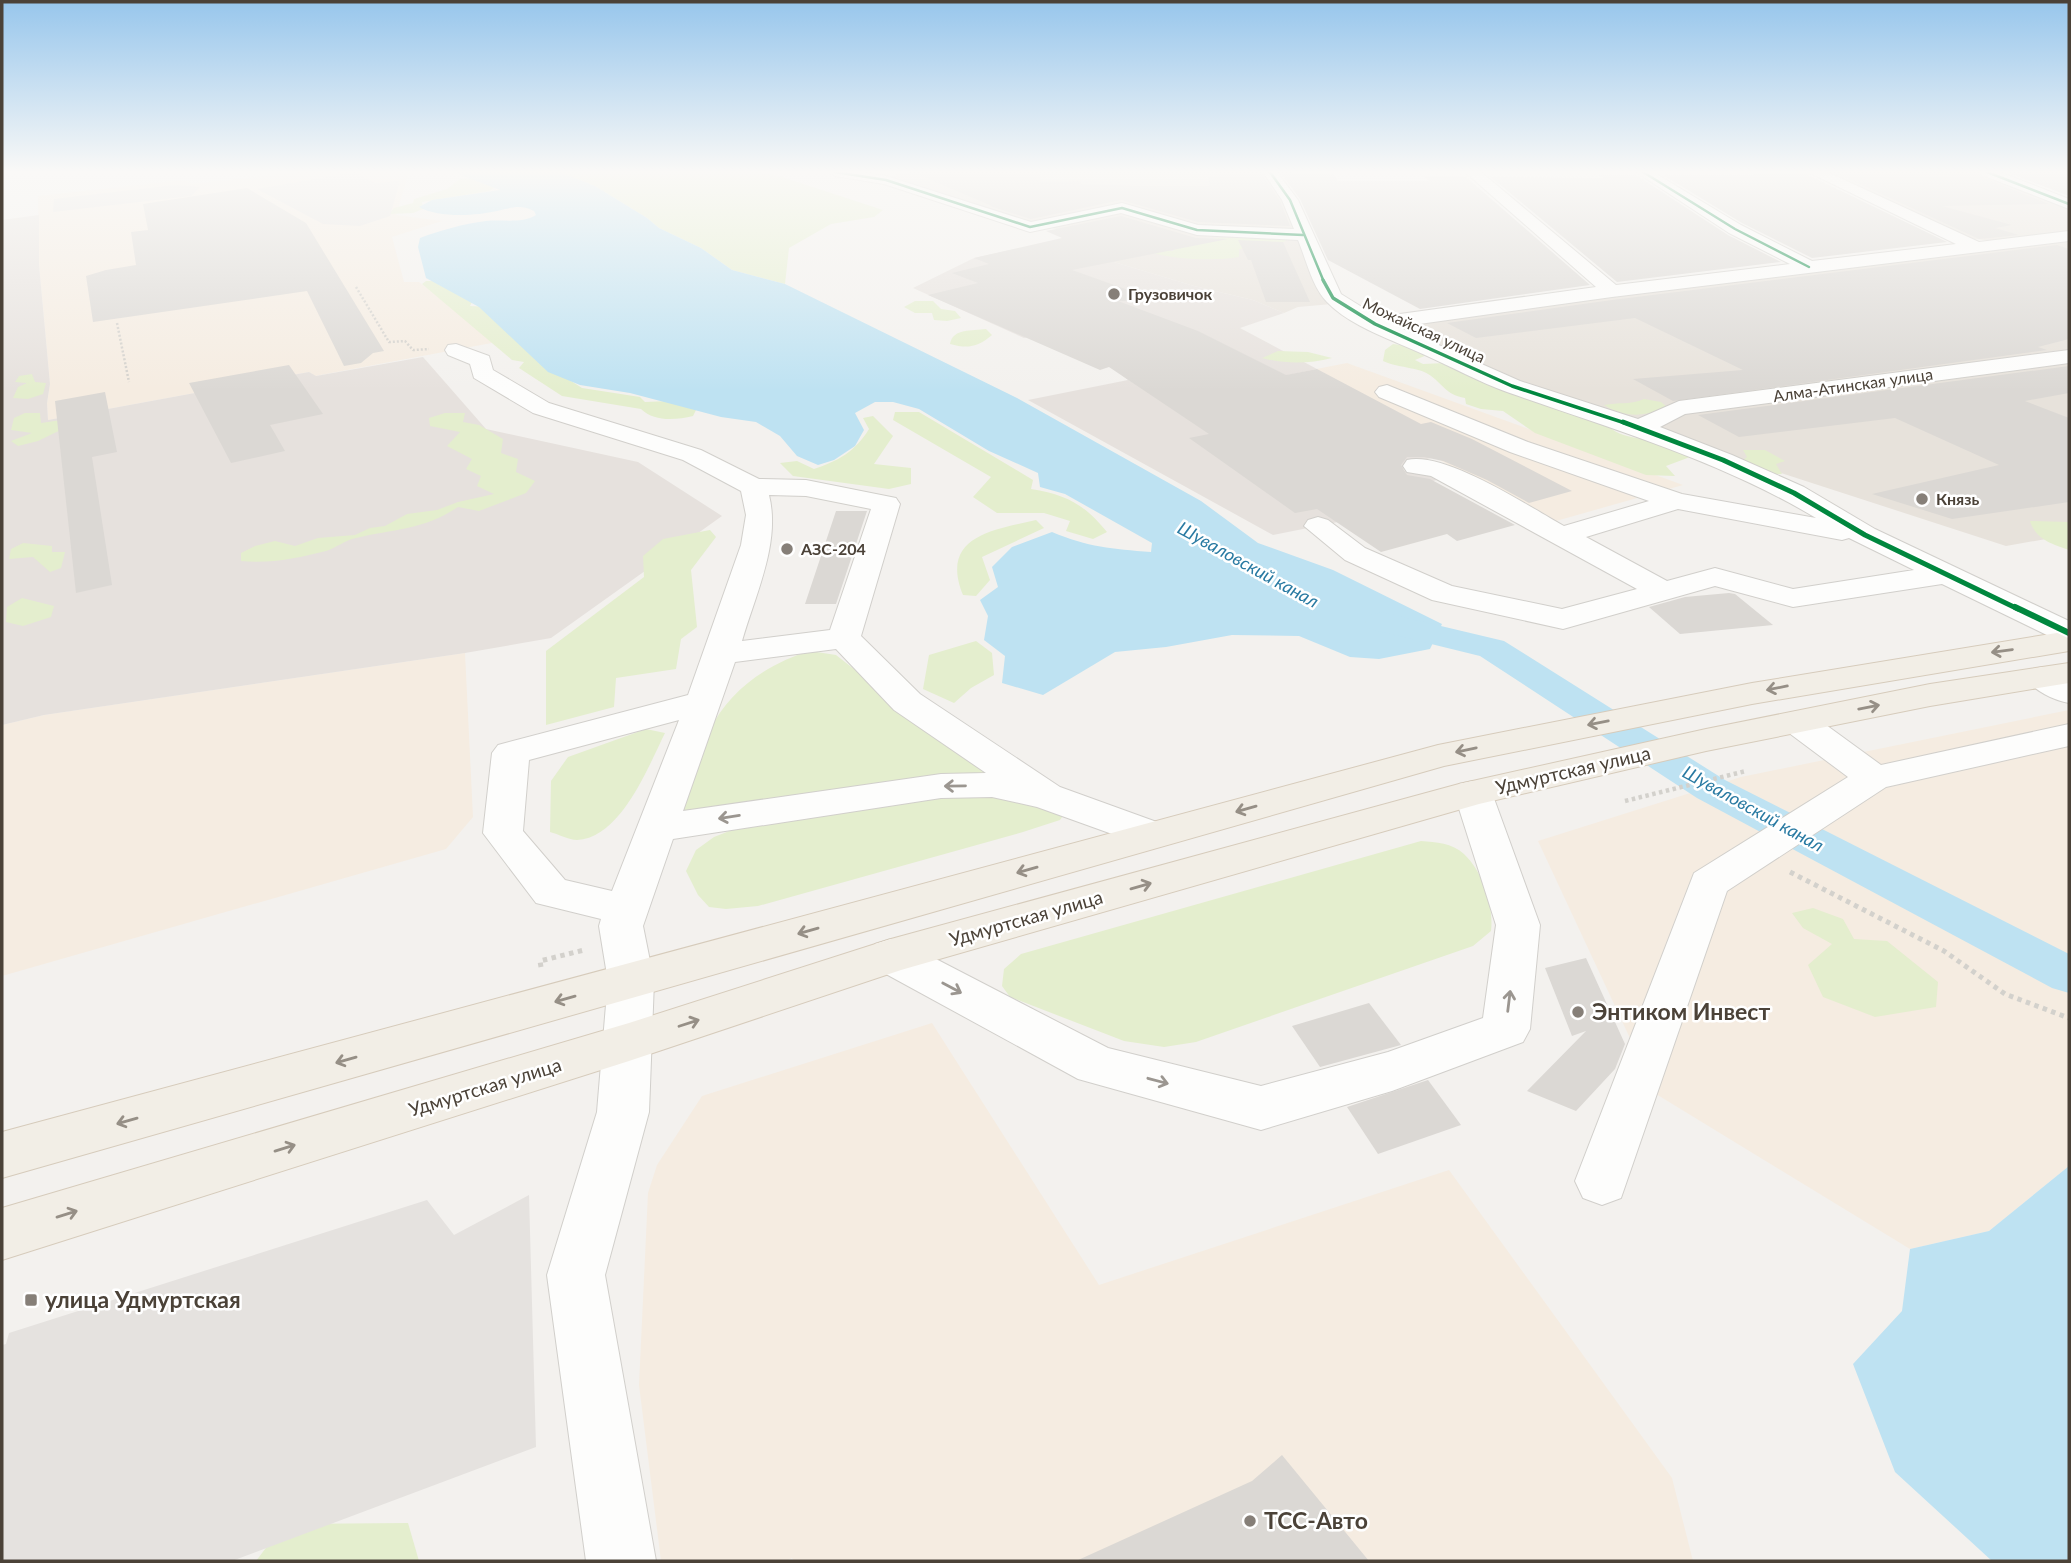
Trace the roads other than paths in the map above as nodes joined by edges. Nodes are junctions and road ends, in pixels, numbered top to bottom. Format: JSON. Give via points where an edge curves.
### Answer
{"nodes":[{"id":1,"x":1308,"y":245,"type":"edge"},
{"id":2,"x":1559,"y":245,"type":"edge"},
{"id":3,"x":1766,"y":245,"type":"edge"},
{"id":4,"x":1972,"y":245,"type":"edge"},
{"id":5,"x":1993,"y":245,"type":"edge"},
{"id":6,"x":1976,"y":247,"type":"junction"},
{"id":7,"x":1809,"y":267,"type":"junction"},
{"id":8,"x":1612,"y":290,"type":"junction"},
{"id":9,"x":1375,"y":324,"type":"junction"},
{"id":10,"x":448,"y":349,"type":"road end"},
{"id":11,"x":2069,"y":356,"type":"edge"},
{"id":12,"x":1387,"y":392,"type":"dead end"},
{"id":13,"x":1640,"y":428,"type":"junction"},
{"id":14,"x":1416,"y":466,"type":"dead end"},
{"id":15,"x":754,"y":487,"type":"junction"},
{"id":16,"x":1676,"y":501,"type":"junction"},
{"id":17,"x":1318,"y":526,"type":"dead end"},
{"id":18,"x":1865,"y":535,"type":"junction"},
{"id":19,"x":1560,"y":536,"type":"junction"},
{"id":20,"x":1947,"y":574,"type":"junction"},
{"id":21,"x":1663,"y":591,"type":"junction"},
{"id":22,"x":2069,"y":633,"type":"edge"},
{"id":23,"x":844,"y":638,"type":"junction"},
{"id":24,"x":2069,"y":641,"type":"edge"},
{"id":25,"x":721,"y":654,"type":"junction"},
{"id":26,"x":2060,"y":681,"type":"edge"},
{"id":27,"x":704,"y":702,"type":"junction"},
{"id":28,"x":1798,"y":722,"type":"junction"},
{"id":29,"x":2069,"y":735,"type":"edge"},
{"id":30,"x":1874,"y":778,"type":"junction"},
{"id":31,"x":1473,"y":793,"type":"junction"},
{"id":32,"x":1046,"y":796,"type":"junction"},
{"id":33,"x":656,"y":828,"type":"junction"},
{"id":34,"x":1152,"y":835,"type":"junction"},
{"id":35,"x":626,"y":910,"type":"junction"},
{"id":36,"x":891,"y":956,"type":"junction"},
{"id":37,"x":631,"y":981,"type":"junction"},
{"id":38,"x":629,"y":1042,"type":"junction"},
{"id":39,"x":2,"y":1155,"type":"edge"},
{"id":40,"x":1602,"y":1181,"type":"dead end"},
{"id":41,"x":2,"y":1234,"type":"edge"},
{"id":42,"x":621,"y":1561,"type":"edge"}],
"edges":[{"from":1,"to":9,"type":"street","name":"Можайская улица","via":[[1333,298]]},
{"from":2,"to":8,"type":"street"},
{"from":3,"to":7,"type":"street"},
{"from":4,"to":6,"type":"street"},
{"from":5,"to":6,"type":"street"},
{"from":6,"to":7,"type":"street"},
{"from":7,"to":8,"type":"street"},
{"from":8,"to":9,"type":"street"},
{"from":9,"to":13,"type":"street","name":"Можайская улица","via":[[1512,386]]},
{"from":10,"to":15,"type":"street","via":[[481,361],[482,373],[541,408],[692,454]]},
{"from":11,"to":13,"type":"street","name":"Алма-Атинская улица","via":[[1679,408]]},
{"from":12,"to":16,"type":"street","via":[[1518,447]]},
{"from":13,"to":18,"type":"street","name":"Можайская улица","via":[[1794,493]]},
{"from":14,"to":19,"type":"street","via":[[1438,470]]},
{"from":15,"to":23,"type":"street","via":[[806,488],[887,504]]},
{"from":15,"to":25,"type":"street","via":[[760,515],[757,545]]},
{"from":16,"to":18,"type":"street"},
{"from":16,"to":19,"type":"street"},
{"from":17,"to":21,"type":"street","via":[[1355,554],[1443,593],[1563,619]]},
{"from":18,"to":20,"type":"street"},
{"from":19,"to":21,"type":"street"},
{"from":20,"to":21,"type":"street","via":[[1793,598],[1715,577]]},
{"from":20,"to":22,"type":"street"},
{"from":23,"to":25,"type":"street"},
{"from":23,"to":32,"type":"street","via":[[907,702]]},
{"from":24,"to":34,"type":"main road","name":"Удмуртская улица","one_way":true,"via":[[1894,666],[1532,736],[1438,756]]},
{"from":25,"to":27,"type":"street"},
{"from":28,"to":26,"type":"main road","name":"Удмуртская улица","one_way":true,"via":[[1930,695]]},
{"from":27,"to":33,"type":"street"},
{"from":27,"to":35,"type":"street","via":[[511,753],[503,833],[551,892]]},
{"from":28,"to":30,"type":"street"},
{"from":28,"to":31,"type":"main road","name":"Удмуртская улица"},
{"from":29,"to":30,"type":"street"},
{"from":30,"to":40,"type":"street","via":[[1823,810],[1772,863],[1709,883]]},
{"from":36,"to":31,"type":"main road","name":"Удмуртская улица","one_way":true},
{"from":36,"to":31,"type":"street","one_way":true,"via":[[1096,1065],[1261,1108],[1392,1070],[1506,1030],[1518,925]]},
{"from":32,"to":33,"type":"street","one_way":true,"via":[[992,785],[941,786]]},
{"from":32,"to":34,"type":"street"},
{"from":33,"to":35,"type":"street"},
{"from":34,"to":37,"type":"main road","name":"Удмуртская улица","one_way":true},
{"from":35,"to":37,"type":"street","via":[[621,926]]},
{"from":38,"to":36,"type":"main road","name":"Удмуртская улица","one_way":true},
{"from":37,"to":38,"type":"street"},
{"from":37,"to":39,"type":"main road","name":"Удмуртская улица","one_way":true},
{"from":41,"to":38,"type":"main road","name":"Удмуртская улица","one_way":true},
{"from":38,"to":42,"type":"street","via":[[623,1112],[576,1275]]}]}
